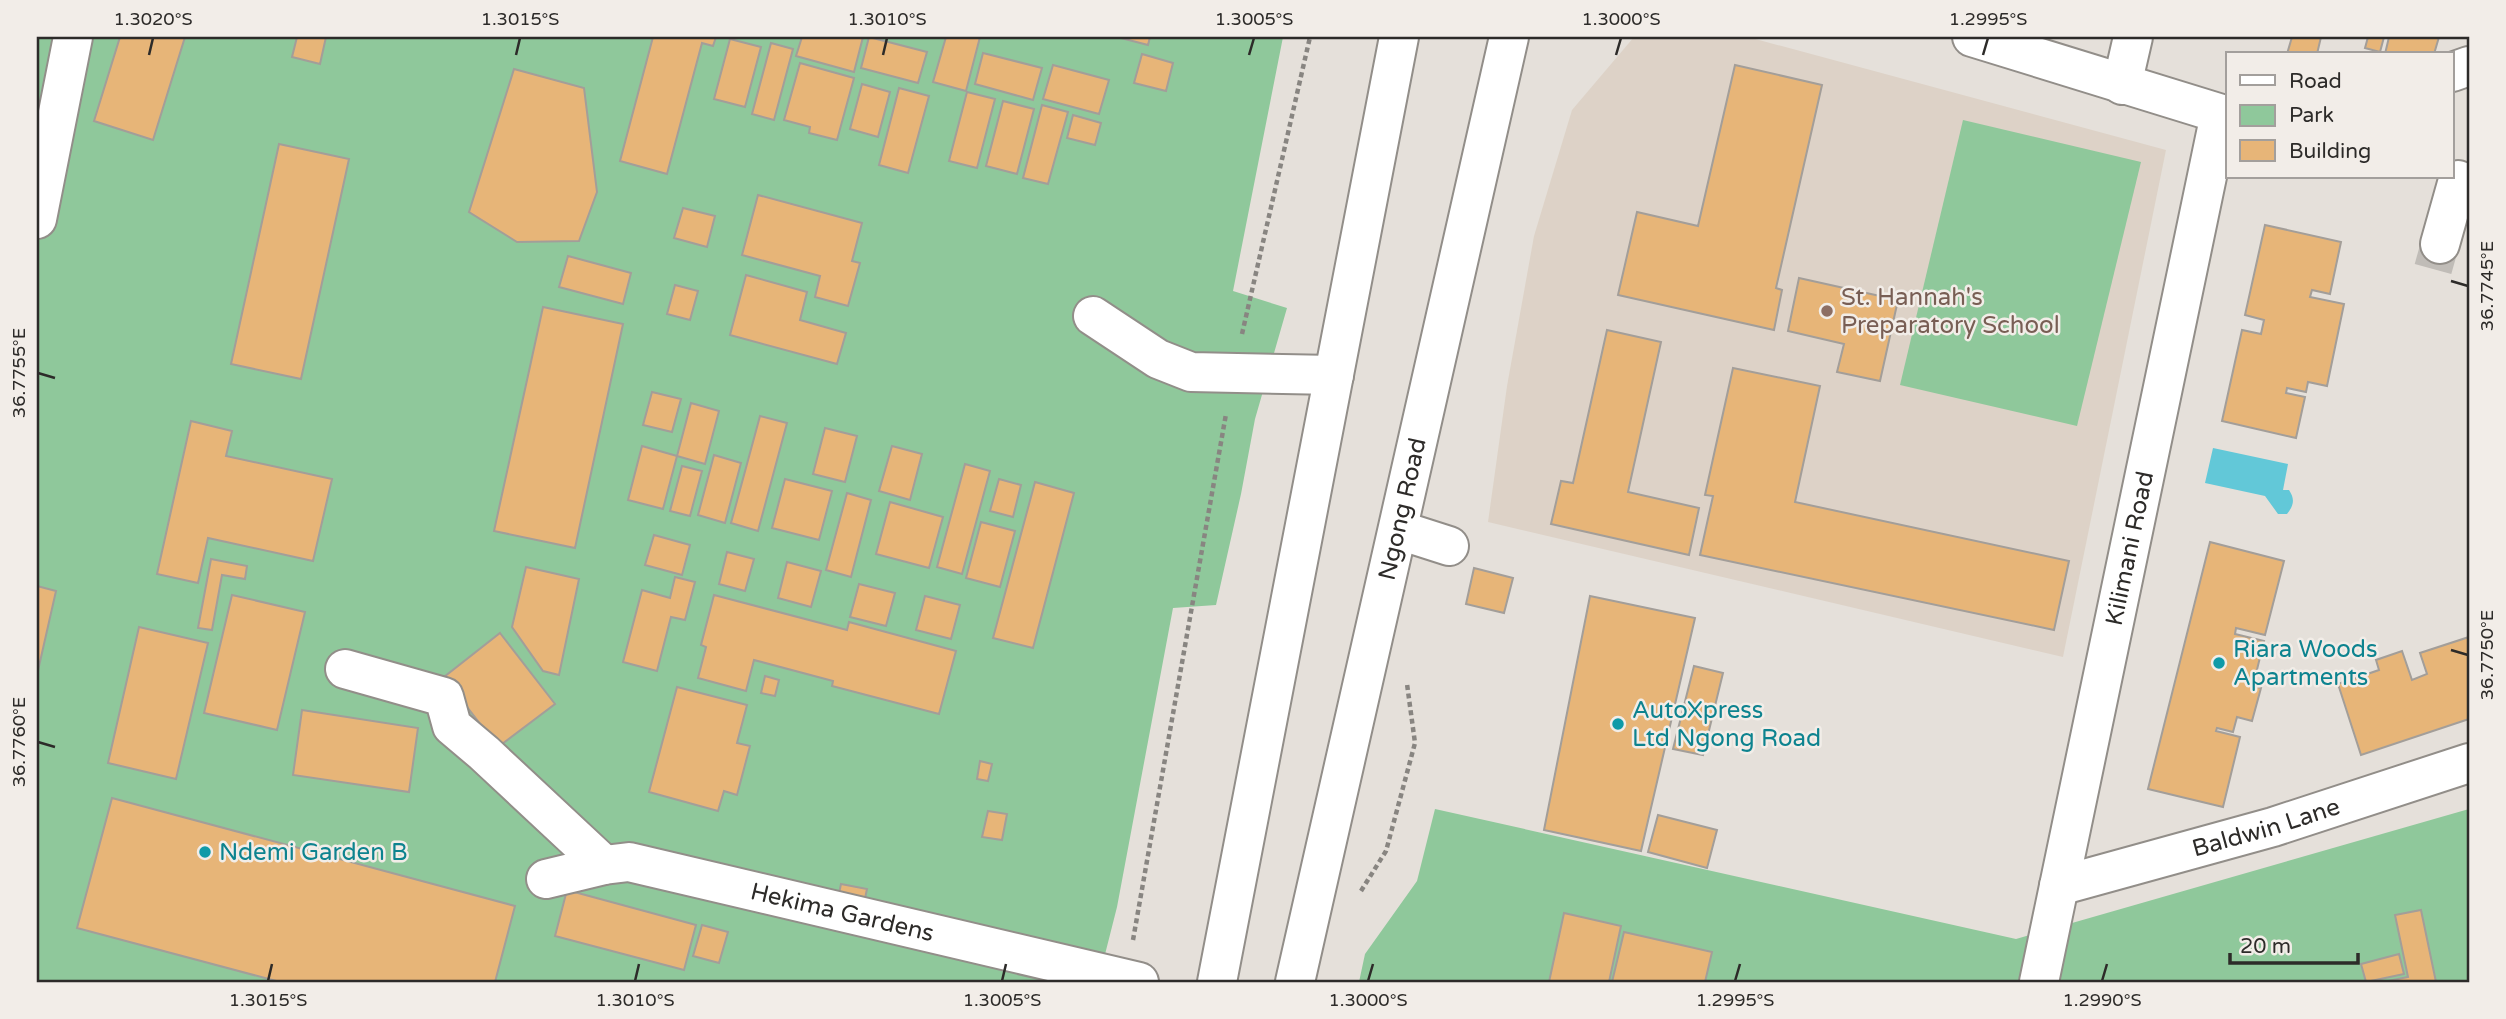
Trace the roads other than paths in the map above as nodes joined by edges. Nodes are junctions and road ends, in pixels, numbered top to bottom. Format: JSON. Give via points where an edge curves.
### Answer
{"nodes":[{"id":1,"x":73,"y":37,"type":"edge"},
{"id":2,"x":1399,"y":37,"type":"edge"},
{"id":3,"x":1509,"y":37,"type":"edge"},
{"id":4,"x":1972,"y":37,"type":"edge"},
{"id":5,"x":2133,"y":37,"type":"edge"},
{"id":6,"x":2122,"y":85,"type":"junction"},
{"id":7,"x":2224,"y":115,"type":"edge"},
{"id":8,"x":2458,"y":180,"type":"edge"},
{"id":9,"x":37,"y":219,"type":"edge"},
{"id":10,"x":2440,"y":244,"type":"tunnel mouth"},
{"id":11,"x":1093,"y":316,"type":"dead end"},
{"id":12,"x":1334,"y":376,"type":"junction"},
{"id":13,"x":1399,"y":530,"type":"junction"},
{"id":14,"x":1449,"y":546,"type":"dead end"},
{"id":15,"x":345,"y":669,"type":"dead end"},
{"id":16,"x":2469,"y":763,"type":"edge"},
{"id":17,"x":604,"y":864,"type":"junction"},
{"id":18,"x":546,"y":879,"type":"dead end"},
{"id":19,"x":2059,"y":886,"type":"junction"},
{"id":20,"x":1133,"y":981,"type":"edge"},
{"id":21,"x":1217,"y":982,"type":"edge"},
{"id":22,"x":1295,"y":982,"type":"edge"},
{"id":23,"x":2039,"y":982,"type":"edge"}],
"edges":[{"from":1,"to":9,"type":"main road"},
{"from":2,"to":12,"type":"main road"},
{"from":3,"to":13,"type":"main road","name":"Ngong Road"},
{"from":4,"to":6,"type":"main road"},
{"from":5,"to":6,"type":"main road"},
{"from":6,"to":7,"type":"main road"},
{"from":7,"to":19,"type":"main road","name":"Kilimani Road"},
{"from":8,"to":10,"type":"main road"},
{"from":11,"to":12,"type":"main road","via":[[1158,359],[1191,372]]},
{"from":12,"to":21,"type":"main road"},
{"from":13,"to":14,"type":"main road"},
{"from":13,"to":22,"type":"main road","name":"Ngong Road"},
{"from":15,"to":17,"type":"main road","via":[[444,697],[452,726]]},
{"from":16,"to":19,"type":"main road","name":"Baldwin Lane","via":[[2273,827]]},
{"from":17,"to":18,"type":"main road","name":"Hekima Gardens"},
{"from":17,"to":20,"type":"main road","name":"Hekima Gardens","via":[[629,862]]},
{"from":19,"to":23,"type":"main road","name":"Kilimani Road"}]}
